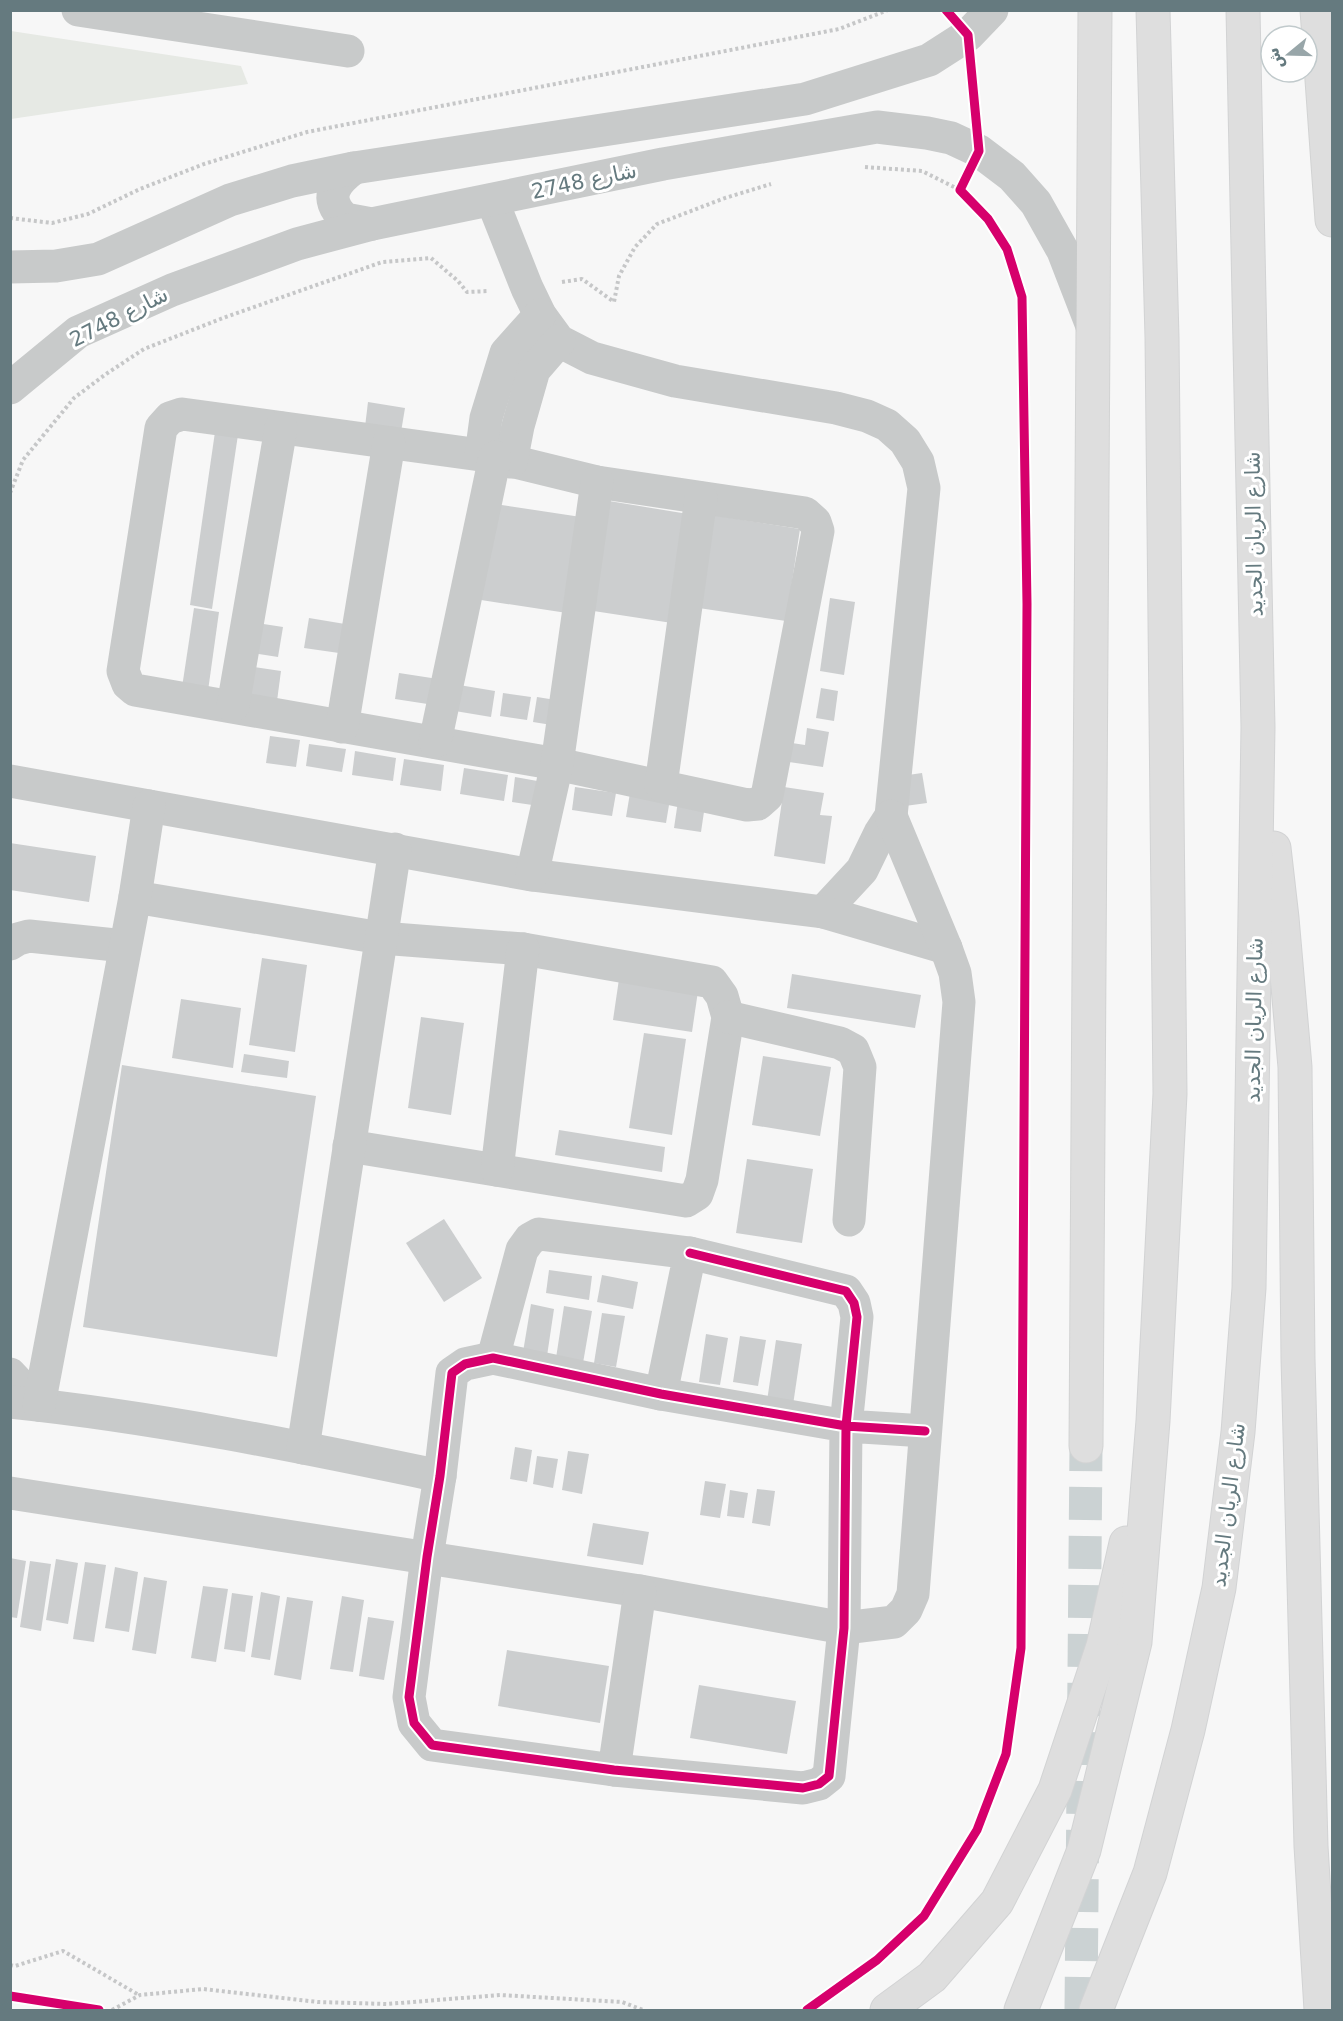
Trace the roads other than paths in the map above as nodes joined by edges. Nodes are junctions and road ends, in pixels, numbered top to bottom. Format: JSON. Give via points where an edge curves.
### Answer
{"nodes":[{"id":1,"x":78,"y":10,"type":"edge"},
{"id":2,"x":992,"y":10,"type":"edge"},
{"id":3,"x":1095,"y":10,"type":"edge"},
{"id":4,"x":1153,"y":10,"type":"edge"},
{"id":5,"x":1244,"y":10,"type":"edge"},
{"id":6,"x":1317,"y":10,"type":"edge"},
{"id":7,"x":348,"y":51,"type":"dead end"},
{"id":8,"x":354,"y":168,"type":"junction"},
{"id":9,"x":492,"y":200,"type":"junction"},
{"id":10,"x":1332,"y":220,"type":"edge"},
{"id":11,"x":372,"y":224,"type":"junction"},
{"id":12,"x":10,"y":267,"type":"edge"},
{"id":13,"x":1092,"y":326,"type":"junction"},
{"id":14,"x":550,"y":328,"type":"junction"},
{"id":15,"x":10,"y":388,"type":"edge"},
{"id":16,"x":281,"y":428,"type":"junction"},
{"id":17,"x":389,"y":443,"type":"junction"},
{"id":18,"x":496,"y":458,"type":"junction"},
{"id":19,"x":597,"y":482,"type":"junction"},
{"id":20,"x":701,"y":498,"type":"junction"},
{"id":21,"x":233,"y":706,"type":"junction"},
{"id":22,"x":342,"y":727,"type":"junction"},
{"id":23,"x":1258,"y":727,"type":"junction"},
{"id":24,"x":435,"y":742,"type":"junction"},
{"id":25,"x":557,"y":764,"type":"junction"},
{"id":26,"x":10,"y":781,"type":"edge"},
{"id":27,"x":661,"y":785,"type":"junction"},
{"id":28,"x":149,"y":806,"type":"junction"},
{"id":29,"x":891,"y":816,"type":"junction"},
{"id":30,"x":395,"y":849,"type":"junction"},
{"id":31,"x":532,"y":875,"type":"junction"},
{"id":32,"x":135,"y":897,"type":"junction"},
{"id":33,"x":823,"y":912,"type":"junction"},
{"id":34,"x":381,"y":938,"type":"junction"},
{"id":35,"x":10,"y":944,"type":"edge"},
{"id":36,"x":125,"y":946,"type":"junction"},
{"id":37,"x":946,"y":948,"type":"junction"},
{"id":38,"x":523,"y":949,"type":"junction"},
{"id":39,"x":728,"y":1017,"type":"junction"},
{"id":40,"x":349,"y":1146,"type":"junction"},
{"id":41,"x":497,"y":1170,"type":"junction"},
{"id":42,"x":849,"y":1220,"type":"dead end"},
{"id":43,"x":690,"y":1252,"type":"junction"},
{"id":44,"x":493,"y":1358,"type":"junction"},
{"id":45,"x":10,"y":1374,"type":"edge"},
{"id":46,"x":661,"y":1394,"type":"junction"},
{"id":47,"x":25,"y":1403,"type":"edge"},
{"id":48,"x":1153,"y":1421,"type":"junction"},
{"id":49,"x":846,"y":1426,"type":"junction"},
{"id":50,"x":925,"y":1431,"type":"junction"},
{"id":51,"x":1086,"y":1446,"type":"tunnel mouth"},
{"id":52,"x":303,"y":1448,"type":"junction"},
{"id":53,"x":440,"y":1476,"type":"junction"},
{"id":54,"x":10,"y":1493,"type":"edge"},
{"id":55,"x":427,"y":1557,"type":"junction"},
{"id":56,"x":640,"y":1591,"type":"junction"},
{"id":57,"x":844,"y":1628,"type":"junction"},
{"id":58,"x":614,"y":1770,"type":"junction"},
{"id":59,"x":887,"y":2010,"type":"edge"},
{"id":60,"x":1021,"y":2010,"type":"edge"},
{"id":61,"x":1096,"y":2010,"type":"edge"},
{"id":62,"x":1321,"y":2010,"type":"edge"}],
"edges":[{"from":1,"to":7,"type":"street"},
{"from":2,"to":8,"type":"street","via":[[968,34],[928,60],[805,99]]},
{"from":3,"to":13,"type":"main road"},
{"from":4,"to":48,"type":"main road","via":[[1162,337],[1170,1094]]},
{"from":5,"to":23,"type":"main road","name":"شارع الريان الجديد"},
{"from":6,"to":10,"type":"main road"},
{"from":8,"to":11,"type":"street","via":[[334,187],[335,206],[345,219]]},
{"from":8,"to":12,"type":"street","via":[[230,200],[98,259],[56,266]]},
{"from":9,"to":11,"type":"street","name":"شارع 2748"},
{"from":9,"to":13,"type":"street","name":"شارع 2748","via":[[663,164],[877,127],[951,138],[979,151],[1012,176],[1036,203],[1063,251]]},
{"from":9,"to":14,"type":"street","via":[[527,288]]},
{"from":11,"to":15,"type":"street","name":"شارع 2748","via":[[225,269],[78,332]]},
{"from":13,"to":51,"type":"main road"},
{"from":14,"to":18,"type":"street","via":[[506,353],[486,418]]},
{"from":14,"to":29,"type":"street","via":[[592,358],[675,381],[867,416],[887,425],[905,441],[918,462],[924,488]]},
{"from":16,"to":17,"type":"street"},
{"from":16,"to":21,"type":"street"},
{"from":16,"to":21,"type":"street","via":[[182,414],[170,417],[161,428],[123,671],[135,690]]},
{"from":17,"to":18,"type":"street"},
{"from":17,"to":22,"type":"street"},
{"from":18,"to":19,"type":"street"},
{"from":18,"to":24,"type":"street"},
{"from":19,"to":20,"type":"street"},
{"from":19,"to":25,"type":"street"},
{"from":20,"to":27,"type":"street"},
{"from":20,"to":27,"type":"street","via":[[805,513],[818,531],[767,796],[758,804],[747,805]]},
{"from":21,"to":22,"type":"street"},
{"from":22,"to":24,"type":"street"},
{"from":23,"to":61,"type":"main road","name":"شارع الريان الجديد","via":[[1249,1288],[1238,1432],[1219,1588],[1188,1730],[1150,1873]]},
{"from":23,"to":62,"type":"main road","via":[[1282,918],[1295,1067],[1309,1775]]},
{"from":24,"to":25,"type":"street"},
{"from":25,"to":27,"type":"street"},
{"from":25,"to":31,"type":"street"},
{"from":26,"to":28,"type":"street"},
{"from":28,"to":30,"type":"street"},
{"from":28,"to":32,"type":"street"},
{"from":29,"to":33,"type":"street","via":[[862,870]]},
{"from":29,"to":37,"type":"street"},
{"from":30,"to":31,"type":"street"},
{"from":30,"to":34,"type":"street"},
{"from":31,"to":33,"type":"street"},
{"from":32,"to":34,"type":"street"},
{"from":32,"to":36,"type":"street"},
{"from":33,"to":37,"type":"street"},
{"from":34,"to":38,"type":"street"},
{"from":34,"to":40,"type":"street"},
{"from":35,"to":36,"type":"street","via":[[29,936]]},
{"from":36,"to":47,"type":"street"},
{"from":37,"to":50,"type":"street","via":[[959,1002]]},
{"from":38,"to":39,"type":"street","via":[[712,982],[722,996]]},
{"from":38,"to":41,"type":"street"},
{"from":39,"to":41,"type":"street","via":[[697,1194],[686,1201]]},
{"from":39,"to":42,"type":"street","via":[[840,1043],[853,1050],[860,1067]]},
{"from":40,"to":41,"type":"street"},
{"from":40,"to":52,"type":"street"},
{"from":43,"to":44,"type":"street","via":[[539,1234],[522,1250]]},
{"from":43,"to":46,"type":"street"},
{"from":43,"to":49,"type":"street","via":[[846,1291],[857,1317]]},
{"from":44,"to":46,"type":"street"},
{"from":44,"to":53,"type":"street","via":[[465,1364],[452,1372]]},
{"from":45,"to":47,"type":"street"},
{"from":46,"to":49,"type":"street"},
{"from":47,"to":52,"type":"street"},
{"from":48,"to":59,"type":"main road","via":[[1103,1646],[1055,1790],[997,1902],[932,1977]]},
{"from":48,"to":60,"type":"main road","via":[[1135,1642],[1084,1850]]},
{"from":49,"to":50,"type":"street"},
{"from":49,"to":57,"type":"street"},
{"from":50,"to":57,"type":"street","via":[[913,1594],[906,1610],[894,1622]]},
{"from":52,"to":53,"type":"street"},
{"from":53,"to":55,"type":"street"},
{"from":54,"to":55,"type":"street"},
{"from":55,"to":56,"type":"street"},
{"from":55,"to":58,"type":"street","via":[[409,1697],[414,1723],[432,1745]]},
{"from":56,"to":57,"type":"street"},
{"from":56,"to":58,"type":"street"},
{"from":57,"to":58,"type":"street","via":[[829,1776],[819,1784],[803,1788]]}]}
